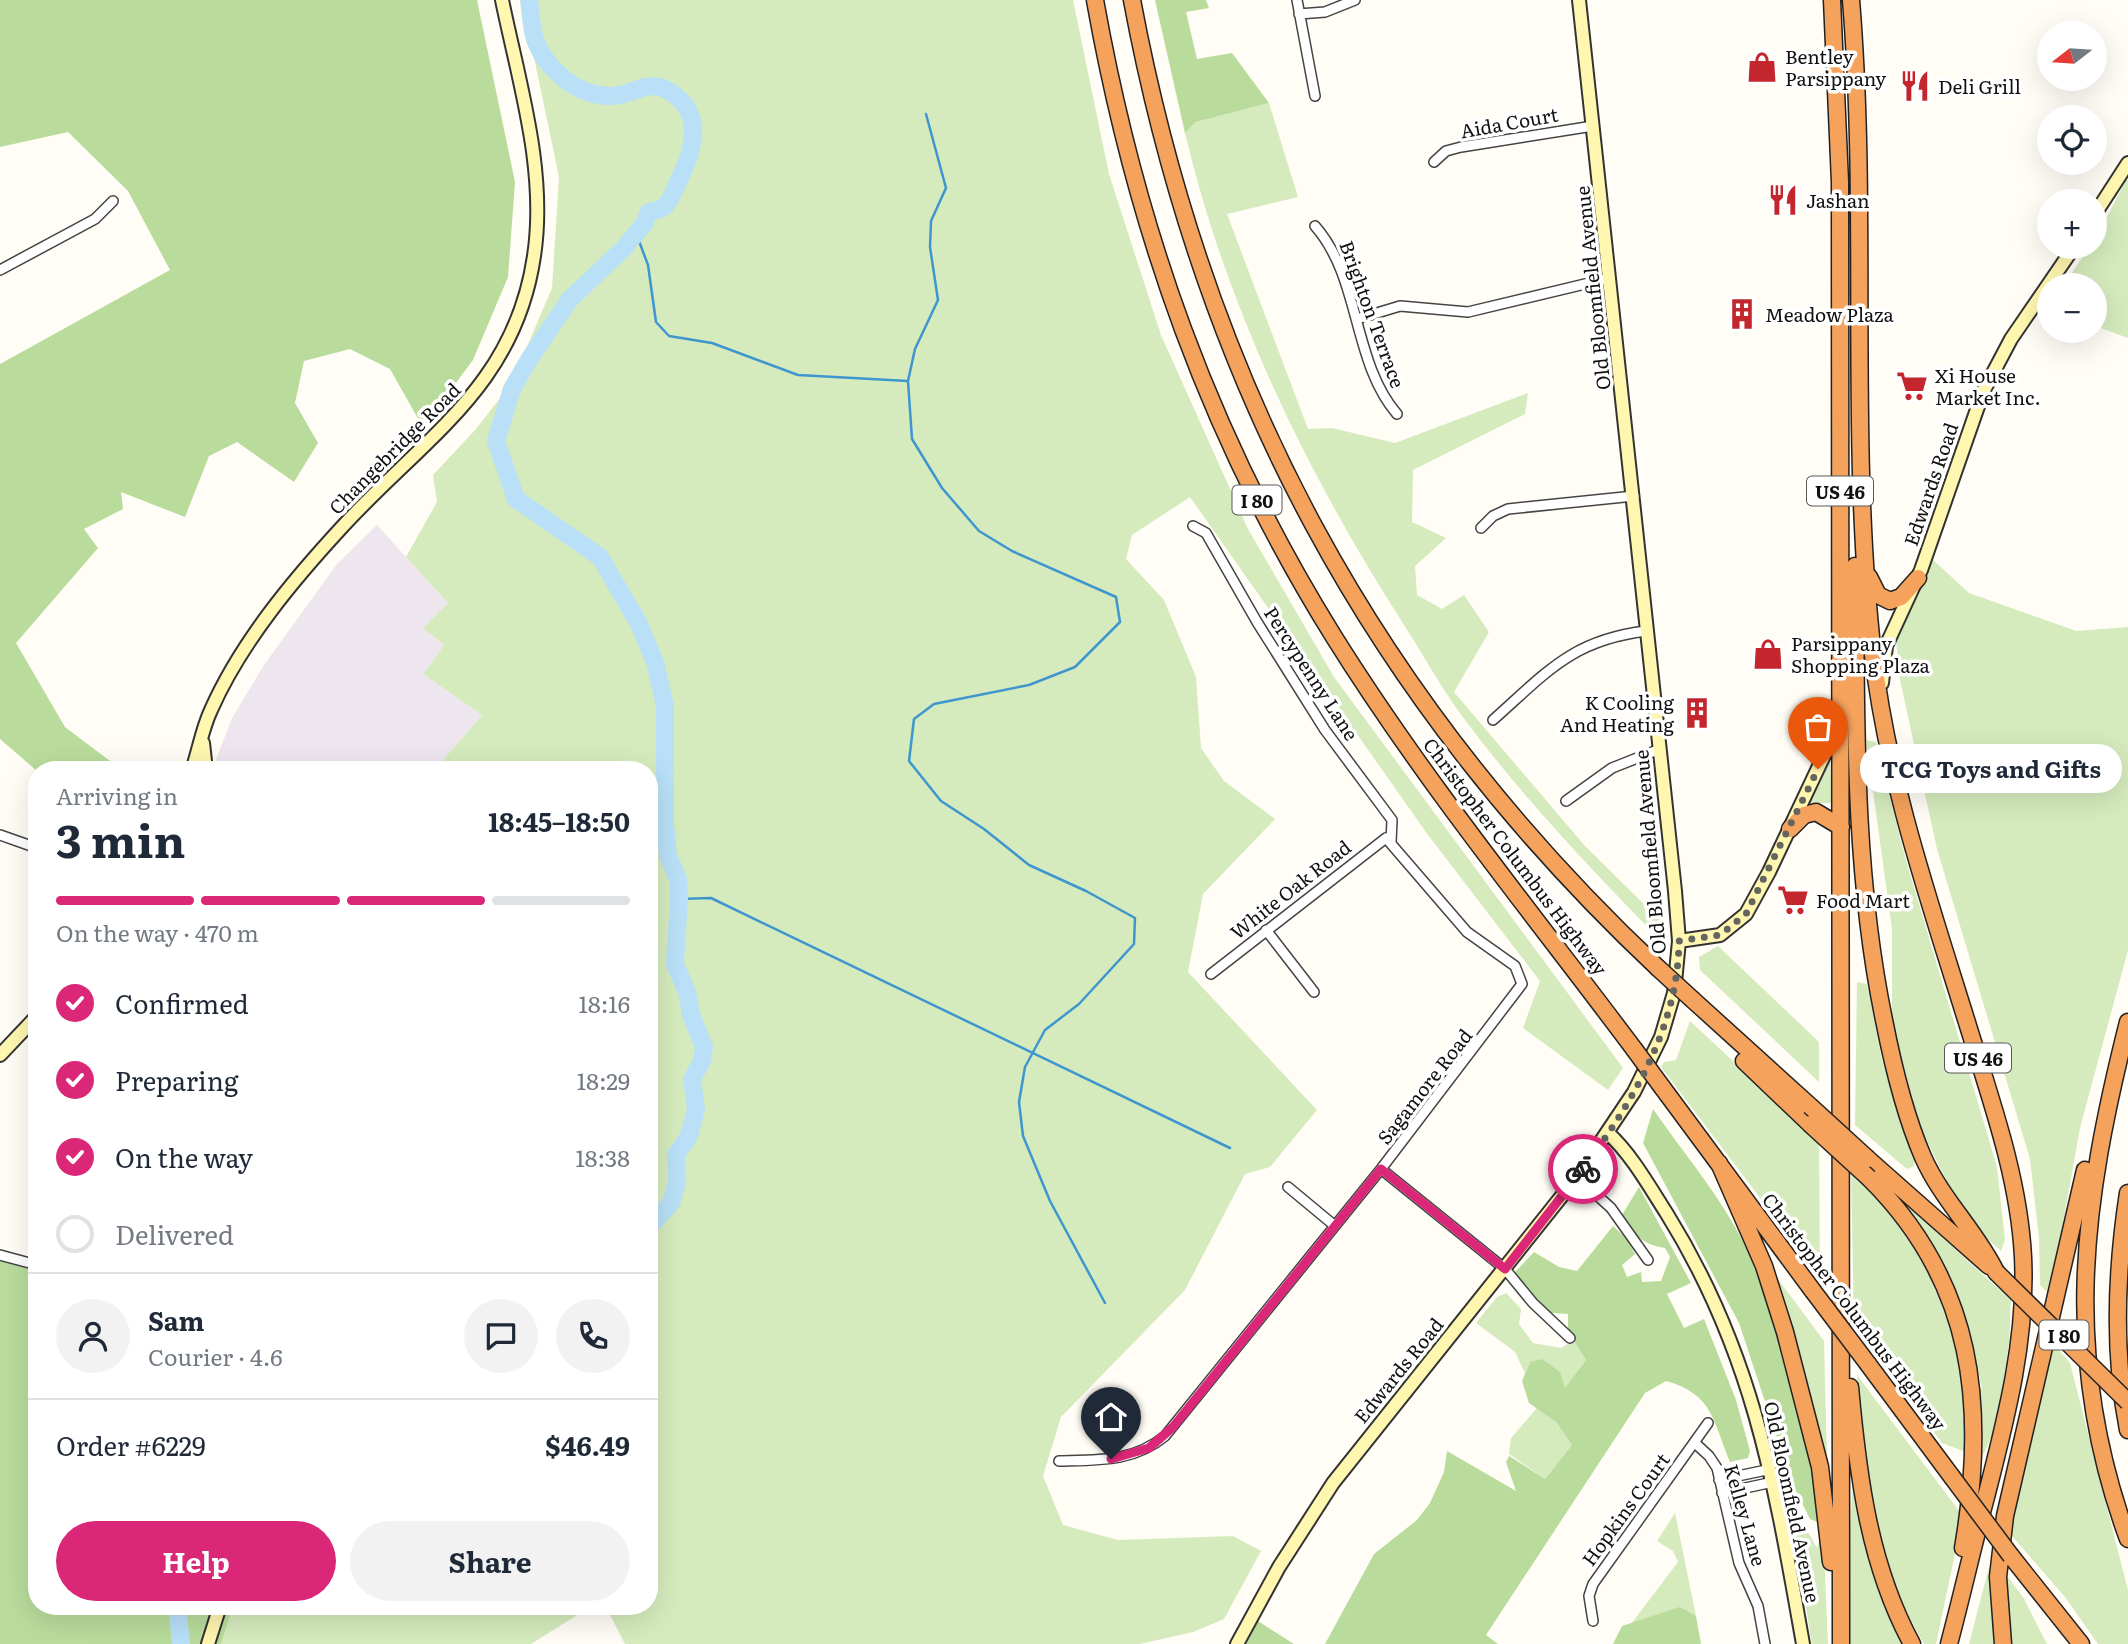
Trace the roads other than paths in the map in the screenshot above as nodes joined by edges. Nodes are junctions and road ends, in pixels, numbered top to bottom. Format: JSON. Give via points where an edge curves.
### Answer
{"nodes":[{"id":1,"x":502,"y":0,"type":"edge"},
{"id":2,"x":1094,"y":0,"type":"edge"},
{"id":3,"x":1132,"y":0,"type":"edge"},
{"id":4,"x":1297,"y":0,"type":"edge"},
{"id":5,"x":1355,"y":0,"type":"edge"},
{"id":6,"x":1579,"y":0,"type":"edge"},
{"id":7,"x":1832,"y":0,"type":"edge"},
{"id":8,"x":1851,"y":0,"type":"edge"},
{"id":9,"x":1300,"y":14,"type":"junction"},
{"id":10,"x":1315,"y":96,"type":"dead end"},
{"id":11,"x":1593,"y":126,"type":"junction"},
{"id":12,"x":1434,"y":162,"type":"dead end"},
{"id":13,"x":2128,"y":163,"type":"edge"},
{"id":14,"x":2107,"y":195,"type":"edge"},
{"id":15,"x":113,"y":201,"type":"dead end"},
{"id":16,"x":1315,"y":226,"type":"dead end"},
{"id":17,"x":2066,"y":259,"type":"edge"},
{"id":18,"x":0,"y":270,"type":"edge"},
{"id":19,"x":1610,"y":278,"type":"junction"},
{"id":20,"x":1357,"y":319,"type":"junction"},
{"id":21,"x":1397,"y":414,"type":"dead end"},
{"id":22,"x":1634,"y":496,"type":"junction"},
{"id":23,"x":1193,"y":526,"type":"dead end"},
{"id":24,"x":1481,"y":528,"type":"dead end"},
{"id":25,"x":1863,"y":539,"type":"junction"},
{"id":26,"x":1865,"y":568,"type":"junction"},
{"id":27,"x":1917,"y":578,"type":"junction"},
{"id":28,"x":1647,"y":631,"type":"junction"},
{"id":29,"x":1841,"y":711,"type":"junction"},
{"id":30,"x":1882,"y":712,"type":"junction"},
{"id":31,"x":1493,"y":720,"type":"dead end"},
{"id":32,"x":202,"y":737,"type":"junction"},
{"id":33,"x":1660,"y":749,"type":"junction"},
{"id":34,"x":195,"y":761,"type":"edge"},
{"id":35,"x":205,"y":761,"type":"edge"},
{"id":36,"x":1566,"y":801,"type":"dead end"},
{"id":37,"x":1841,"y":827,"type":"junction"},
{"id":38,"x":1790,"y":829,"type":"junction"},
{"id":39,"x":0,"y":835,"type":"edge"},
{"id":40,"x":1391,"y":842,"type":"junction"},
{"id":41,"x":28,"y":845,"type":"edge"},
{"id":42,"x":1266,"y":930,"type":"junction"},
{"id":43,"x":1679,"y":941,"type":"junction"},
{"id":44,"x":1211,"y":974,"type":"dead end"},
{"id":45,"x":1314,"y":992,"type":"dead end"},
{"id":46,"x":2128,"y":1022,"type":"edge"},
{"id":47,"x":28,"y":1025,"type":"edge"},
{"id":48,"x":1731,"y":1034,"type":"junction"},
{"id":49,"x":0,"y":1055,"type":"edge"},
{"id":50,"x":1608,"y":1133,"type":"junction"},
{"id":51,"x":2096,"y":1158,"type":"junction"},
{"id":52,"x":1719,"y":1163,"type":"junction"},
{"id":53,"x":1381,"y":1169,"type":"junction"},
{"id":54,"x":1577,"y":1178,"type":"junction"},
{"id":55,"x":1288,"y":1187,"type":"dead end"},
{"id":56,"x":2128,"y":1194,"type":"edge"},
{"id":57,"x":1335,"y":1226,"type":"junction"},
{"id":58,"x":0,"y":1255,"type":"edge"},
{"id":59,"x":1648,"y":1260,"type":"dead end"},
{"id":60,"x":28,"y":1263,"type":"edge"},
{"id":61,"x":1505,"y":1269,"type":"junction"},
{"id":62,"x":1996,"y":1272,"type":"junction"},
{"id":63,"x":1570,"y":1338,"type":"dead end"},
{"id":64,"x":1840,"y":1364,"type":"junction"},
{"id":65,"x":2128,"y":1402,"type":"edge"},
{"id":66,"x":1708,"y":1423,"type":"dead end"},
{"id":67,"x":2128,"y":1430,"type":"edge"},
{"id":68,"x":1695,"y":1443,"type":"junction"},
{"id":69,"x":1059,"y":1461,"type":"dead end"},
{"id":70,"x":1772,"y":1475,"type":"junction"},
{"id":71,"x":1719,"y":1480,"type":"junction"},
{"id":72,"x":1722,"y":1493,"type":"junction"},
{"id":73,"x":2128,"y":1539,"type":"edge"},
{"id":74,"x":1966,"y":1579,"type":"junction"},
{"id":75,"x":1841,"y":1589,"type":"junction"},
{"id":76,"x":217,"y":1615,"type":"edge"},
{"id":77,"x":1593,"y":1621,"type":"dead end"},
{"id":78,"x":2075,"y":1642,"type":"edge"},
{"id":79,"x":208,"y":1644,"type":"edge"},
{"id":80,"x":1237,"y":1644,"type":"edge"},
{"id":81,"x":1765,"y":1644,"type":"edge"},
{"id":82,"x":1803,"y":1644,"type":"edge"},
{"id":83,"x":1841,"y":1644,"type":"edge"},
{"id":84,"x":1912,"y":1644,"type":"edge"},
{"id":85,"x":1949,"y":1644,"type":"edge"},
{"id":86,"x":2003,"y":1644,"type":"edge"}],
"edges":[{"from":1,"to":32,"type":"street","name":"Changebridge Road","via":[[537,199],[535,255],[513,329],[488,376],[456,418],[344,525],[269,617],[224,684]]},
{"from":2,"to":52,"type":"highway","name":"Christopher Columbus Highway","number":"I 80","bridge":true,"via":[[1120,129],[1149,236],[1199,374],[1260,508],[1372,696]]},
{"from":3,"to":48,"type":"highway","name":"Christopher Columbus Highway","number":"I 80","bridge":true,"via":[[1157,121],[1196,259],[1247,393],[1304,511],[1383,645],[1469,764],[1544,854]]},
{"from":4,"to":9,"type":"street"},
{"from":5,"to":9,"type":"street","via":[[1325,12]]},
{"from":6,"to":11,"type":"street","name":"Old Bloomfield Avenue"},
{"from":7,"to":29,"type":"highway","number":"US 46","via":[[1840,182]]},
{"from":8,"to":25,"type":"highway","number":"US 46","via":[[1860,139]]},
{"from":9,"to":10,"type":"street"},
{"from":11,"to":12,"type":"street","name":"Aida Court","via":[[1461,147],[1446,151]]},
{"from":11,"to":19,"type":"street","name":"Old Bloomfield Avenue"},
{"from":13,"to":14,"type":"street"},
{"from":15,"to":18,"type":"street","via":[[95,219]]},
{"from":16,"to":20,"type":"street","name":"Brighton Terrace","via":[[1335,253]]},
{"from":17,"to":27,"type":"street","name":"Edwards Road","via":[[2011,339],[1983,392]]},
{"from":19,"to":20,"type":"street","via":[[1468,312],[1400,306]]},
{"from":19,"to":22,"type":"street","name":"Old Bloomfield Avenue"},
{"from":20,"to":21,"type":"street","name":"Brighton Terrace","via":[[1380,387]]},
{"from":22,"to":24,"type":"street","via":[[1508,509]]},
{"from":22,"to":28,"type":"street","name":"Old Bloomfield Avenue"},
{"from":23,"to":40,"type":"street","name":"Percypenny Lane","via":[[1206,533],[1318,719],[1387,811],[1394,826]]},
{"from":25,"to":26,"type":"highway","number":"US 46"},
{"from":25,"to":62,"type":"highway","via":[[1855,550],[1857,792],[1863,889],[1878,989],[1899,1087],[1923,1156],[1948,1203],[1983,1246]]},
{"from":26,"to":27,"type":"highway","via":[[1878,595],[1890,601],[1901,597]]},
{"from":26,"to":30,"type":"highway","number":"US 46"},
{"from":27,"to":30,"type":"street","name":"Edwards Road","via":[[1886,646]]},
{"from":28,"to":31,"type":"street","via":[[1609,636],[1574,651]]},
{"from":28,"to":33,"type":"street","name":"Old Bloomfield Avenue"},
{"from":29,"to":37,"type":"highway","number":"US 46"},
{"from":29,"to":38,"type":"street","via":[[1832,742]]},
{"from":30,"to":74,"type":"highway","number":"US 46","via":[[1906,822],[2005,1147],[2021,1234],[2022,1310],[2016,1366]]},
{"from":32,"to":34,"type":"street","name":"Changebridge Road"},
{"from":32,"to":35,"type":"street"},
{"from":33,"to":36,"type":"street","via":[[1612,768]]},
{"from":33,"to":43,"type":"street","name":"Old Bloomfield Avenue"},
{"from":37,"to":38,"type":"highway","via":[[1816,812],[1804,815]]},
{"from":37,"to":64,"type":"highway","number":"US 46"},
{"from":38,"to":43,"type":"street","via":[[1746,914],[1720,935]]},
{"from":39,"to":41,"type":"street"},
{"from":40,"to":42,"type":"street","name":"White Oak Road","via":[[1386,838],[1371,847]]},
{"from":40,"to":53,"type":"street","name":"Sagamore Road","via":[[1468,932],[1515,966],[1522,984]]},
{"from":42,"to":44,"type":"street","name":"White Oak Road"},
{"from":42,"to":45,"type":"street"},
{"from":43,"to":50,"type":"street","name":"Old Bloomfield Avenue","via":[[1667,1022],[1634,1092]]},
{"from":46,"to":51,"type":"highway"},
{"from":47,"to":49,"type":"street"},
{"from":48,"to":62,"type":"highway","name":"Christopher Columbus Highway","number":"I 80","bridge":true},
{"from":48,"to":74,"type":"highway","bridge":true,"via":[[1739,1056],[1900,1212],[1947,1290],[1965,1342],[1975,1432],[1973,1488],[1961,1565]]},
{"from":50,"to":54,"type":"street","name":"Edwards Road"},
{"from":50,"to":70,"type":"street","name":"Old Bloomfield Avenue","via":[[1645,1180],[1700,1273],[1739,1362]]},
{"from":51,"to":73,"type":"highway","via":[[2085,1249],[2089,1370],[2100,1444]]},
{"from":51,"to":86,"type":"highway","via":[[2085,1168],[2010,1486],[1998,1577]]},
{"from":52,"to":75,"type":"highway","via":[[1765,1265],[1778,1307],[1817,1456],[1833,1577]]},
{"from":52,"to":78,"type":"highway","name":"Christopher Columbus Highway","number":"I 80","bridge":true},
{"from":53,"to":57,"type":"street","name":"Sagamore Road"},
{"from":53,"to":61,"type":"street"},
{"from":54,"to":59,"type":"street","via":[[1611,1208]]},
{"from":54,"to":61,"type":"street","name":"Edwards Road"},
{"from":55,"to":57,"type":"street"},
{"from":56,"to":67,"type":"highway","via":[[2119,1363]]},
{"from":57,"to":69,"type":"street","name":"Sagamore Road","via":[[1165,1436],[1124,1457]]},
{"from":58,"to":60,"type":"street"},
{"from":61,"to":63,"type":"street"},
{"from":61,"to":80,"type":"street","name":"Edwards Road","via":[[1333,1483]]},
{"from":62,"to":65,"type":"highway","name":"Christopher Columbus Highway","number":"I 80","bridge":true},
{"from":64,"to":75,"type":"highway","number":"US 46"},
{"from":64,"to":84,"type":"highway","via":[[1849,1381],[1857,1461],[1874,1550]]},
{"from":66,"to":68,"type":"street","name":"Hopkins Court"},
{"from":68,"to":71,"type":"street","name":"Kelley Lane","via":[[1713,1461]]},
{"from":68,"to":77,"type":"street","name":"Hopkins Court","via":[[1593,1584],[1589,1596]]},
{"from":70,"to":71,"type":"street"},
{"from":70,"to":72,"type":"street"},
{"from":70,"to":82,"type":"street","name":"Old Bloomfield Avenue"},
{"from":71,"to":72,"type":"street","name":"Kelley Lane"},
{"from":72,"to":81,"type":"street","name":"Kelley Lane","via":[[1739,1563],[1758,1606]]},
{"from":74,"to":85,"type":"highway","number":"US 46"},
{"from":75,"to":83,"type":"highway","number":"US 46"},
{"from":76,"to":79,"type":"street"}]}
